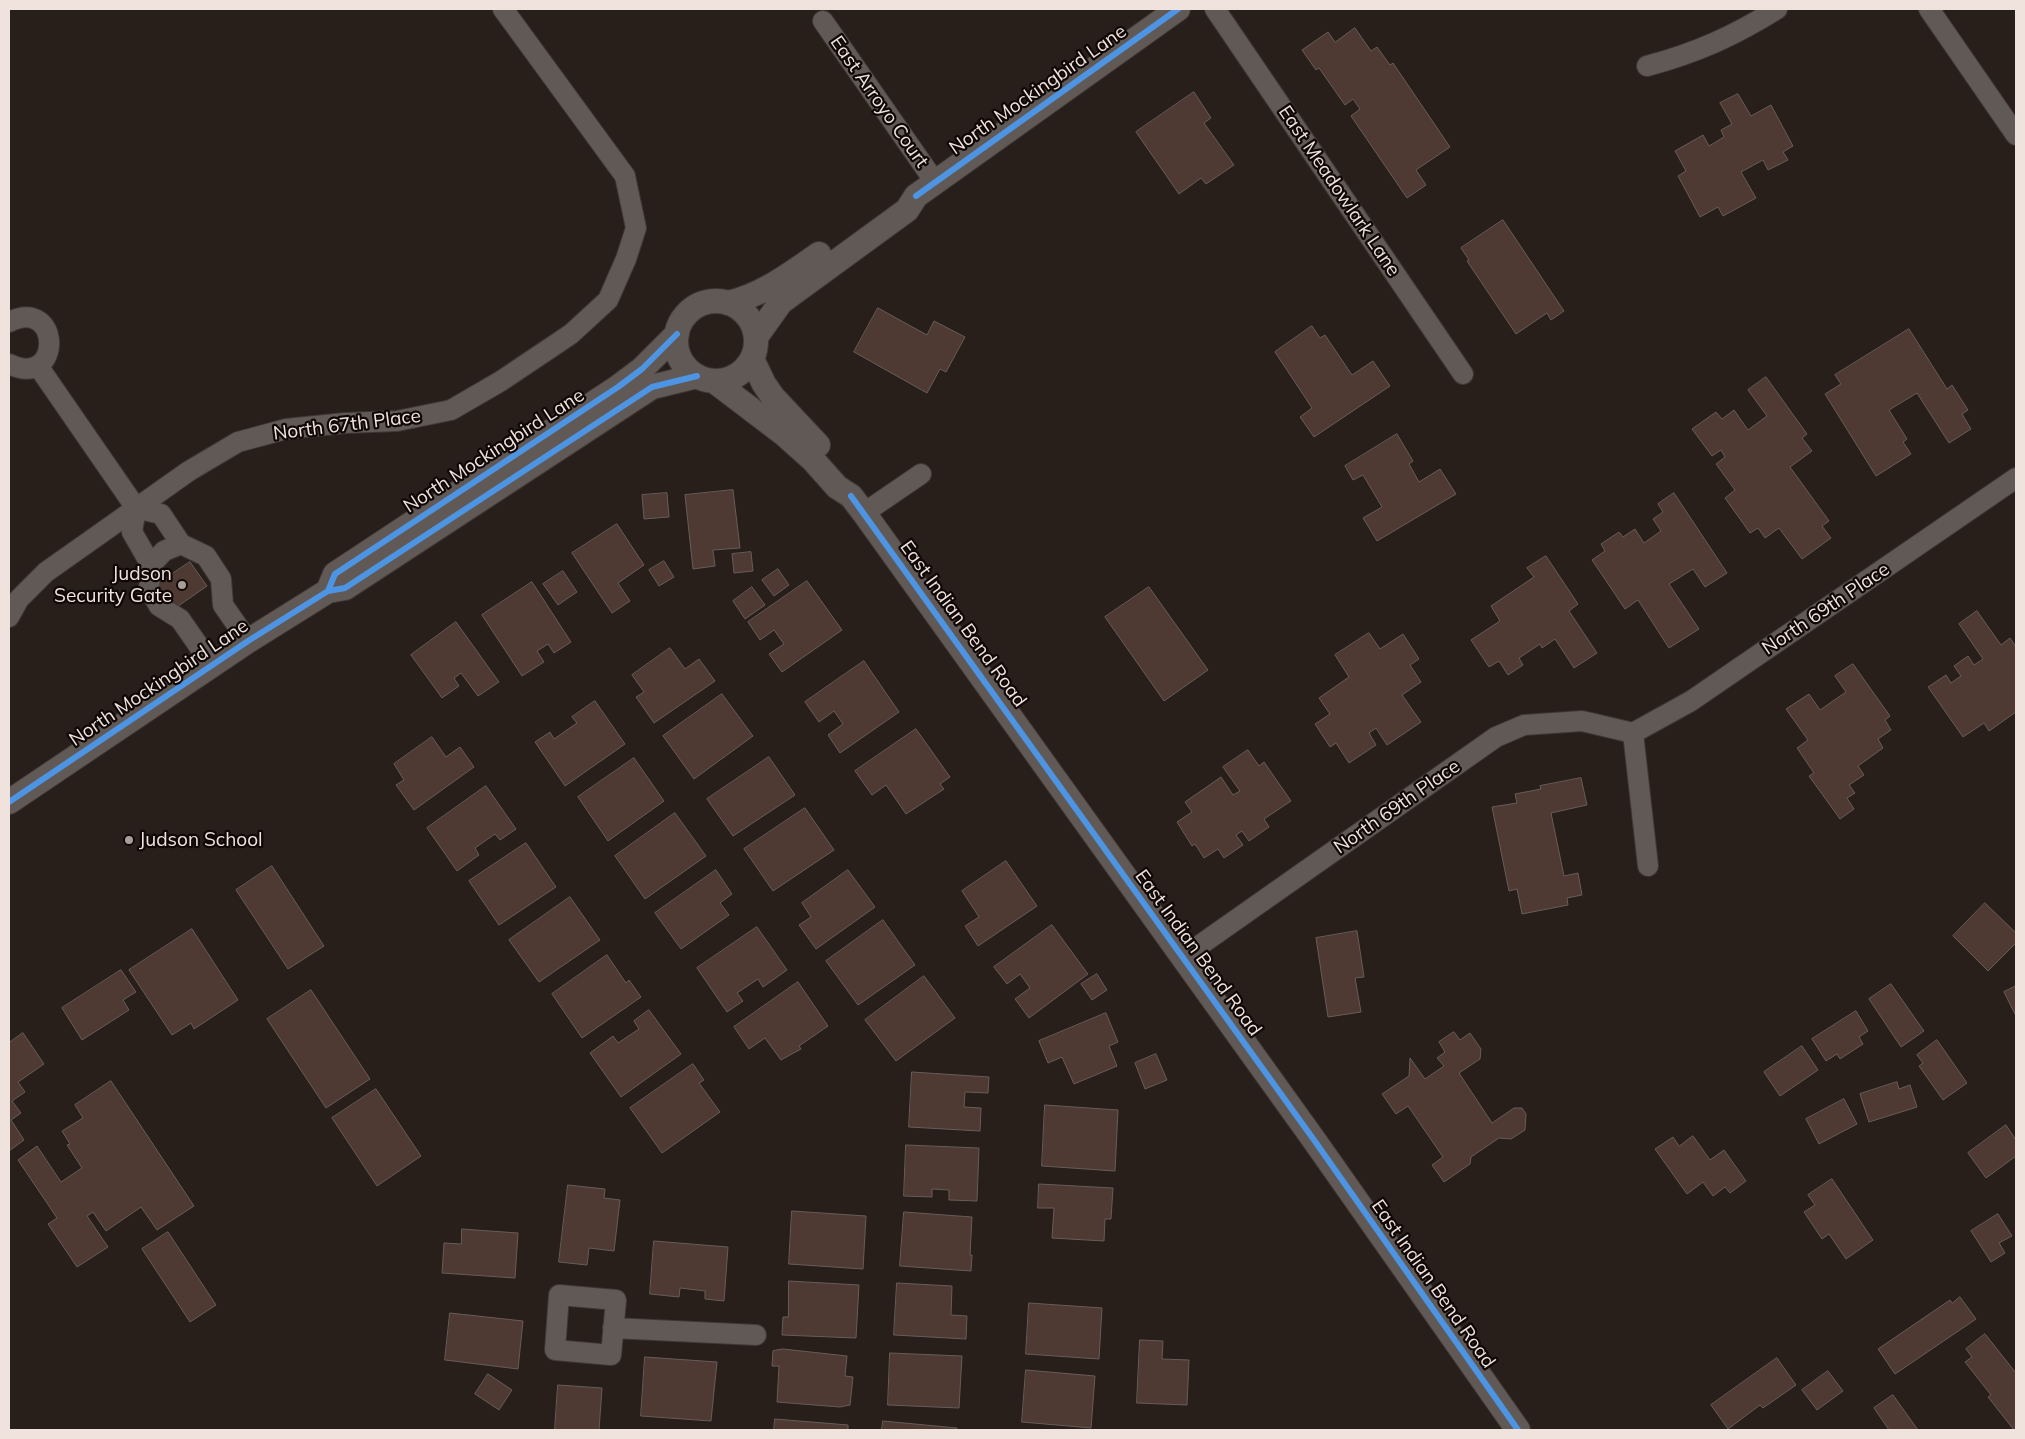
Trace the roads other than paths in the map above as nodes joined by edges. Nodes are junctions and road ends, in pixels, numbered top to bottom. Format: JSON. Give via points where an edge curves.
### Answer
{"nodes":[{"id":1,"x":503,"y":9,"type":"edge"},
{"id":2,"x":1178,"y":9,"type":"edge"},
{"id":3,"x":1215,"y":9,"type":"edge"},
{"id":4,"x":1777,"y":9,"type":"edge"},
{"id":5,"x":1929,"y":9,"type":"edge"},
{"id":6,"x":823,"y":21,"type":"dead end"},
{"id":7,"x":1647,"y":66,"type":"dead end"},
{"id":8,"x":2016,"y":135,"type":"edge"},
{"id":9,"x":935,"y":182,"type":"junction"},
{"id":10,"x":916,"y":196,"type":"junction"},
{"id":11,"x":728,"y":303,"type":"junction"},
{"id":12,"x":9,"y":322,"type":"edge"},
{"id":13,"x":677,"y":334,"type":"junction"},
{"id":14,"x":754,"y":348,"type":"junction"},
{"id":15,"x":9,"y":364,"type":"edge"},
{"id":16,"x":38,"y":366,"type":"junction"},
{"id":17,"x":1463,"y":374,"type":"dead end"},
{"id":18,"x":706,"y":378,"type":"junction"},
{"id":19,"x":921,"y":474,"type":"dead end"},
{"id":20,"x":2016,"y":478,"type":"edge"},
{"id":21,"x":858,"y":505,"type":"junction"},
{"id":22,"x":136,"y":508,"type":"junction"},
{"id":23,"x":181,"y":544,"type":"junction"},
{"id":24,"x":151,"y":565,"type":"junction"},
{"id":25,"x":328,"y":591,"type":"junction"},
{"id":26,"x":9,"y":617,"type":"edge"},
{"id":27,"x":248,"y":641,"type":"junction"},
{"id":28,"x":212,"y":666,"type":"junction"},
{"id":29,"x":1633,"y":733,"type":"junction"},
{"id":30,"x":9,"y":802,"type":"edge"},
{"id":31,"x":1648,"y":866,"type":"dead end"},
{"id":32,"x":1183,"y":957,"type":"junction"},
{"id":33,"x":614,"y":1328,"type":"dead end"},
{"id":34,"x":756,"y":1335,"type":"dead end"},
{"id":35,"x":1518,"y":1430,"type":"edge"}],
"edges":[{"from":1,"to":22,"type":"street","name":"North 67th Place","via":[[625,176],[636,228],[608,300],[570,334],[451,410],[397,421],[286,429],[238,442]]},
{"from":2,"to":9,"type":"street","name":"North Mockingbird Lane"},
{"from":3,"to":17,"type":"street","name":"East Meadowlark Lane"},
{"from":4,"to":7,"type":"street","via":[[1698,51]]},
{"from":5,"to":8,"type":"street"},
{"from":6,"to":9,"type":"street","name":"East Arroyo Court"},
{"from":9,"to":10,"type":"street","name":"North Mockingbird Lane"},
{"from":10,"to":11,"type":"street","name":"North Mockingbird Lane","via":[[900,199],[764,291]]},
{"from":10,"to":14,"type":"street","name":"North Mockingbird Lane","via":[[907,210],[781,302]]},
{"from":11,"to":13,"type":"street","name":"North Mockingbird Lane","via":[[708,302],[697,307],[681,322]]},
{"from":11,"to":14,"type":"street","via":[[747,317],[754,327]]},
{"from":12,"to":16,"type":"street","via":[[18,318],[34,318],[48,333],[49,350]]},
{"from":13,"to":18,"type":"street","via":[[678,353],[690,370]]},
{"from":13,"to":25,"type":"street","name":"North Mockingbird Lane","via":[[642,369],[618,387],[335,574]]},
{"from":14,"to":18,"type":"street","name":"North Mockingbird Lane","via":[[738,374],[725,380]]},
{"from":14,"to":21,"type":"street","name":"East Indian Bend Road","via":[[773,398],[826,453]]},
{"from":15,"to":16,"type":"street","via":[[22,369]]},
{"from":16,"to":22,"type":"street"},
{"from":18,"to":21,"type":"street","name":"East Indian Bend Road","via":[[785,435]]},
{"from":18,"to":25,"type":"street","name":"North Mockingbird Lane","via":[[652,387],[345,588]]},
{"from":19,"to":21,"type":"street"},
{"from":20,"to":29,"type":"street","name":"North 69th Place","via":[[1691,701]]},
{"from":21,"to":32,"type":"street","name":"East Indian Bend Road"},
{"from":22,"to":23,"type":"street","via":[[161,514]]},
{"from":22,"to":24,"type":"street","via":[[132,532]]},
{"from":22,"to":26,"type":"street","name":"North 67th Place","via":[[46,572],[19,599]]},
{"from":23,"to":24,"type":"street","via":[[164,551]]},
{"from":23,"to":27,"type":"street","via":[[206,556],[220,579],[223,605]]},
{"from":24,"to":28,"type":"street","via":[[149,590],[159,606],[180,619]]},
{"from":25,"to":27,"type":"street","name":"North Mockingbird Lane"},
{"from":27,"to":28,"type":"street","name":"North Mockingbird Lane"},
{"from":28,"to":30,"type":"street","name":"North Mockingbird Lane"},
{"from":29,"to":31,"type":"street"},
{"from":29,"to":32,"type":"street","name":"North 69th Place","via":[[1582,720],[1524,725],[1496,737]]},
{"from":32,"to":35,"type":"street","name":"East Indian Bend Road"},
{"from":33,"to":34,"type":"street"}]}
